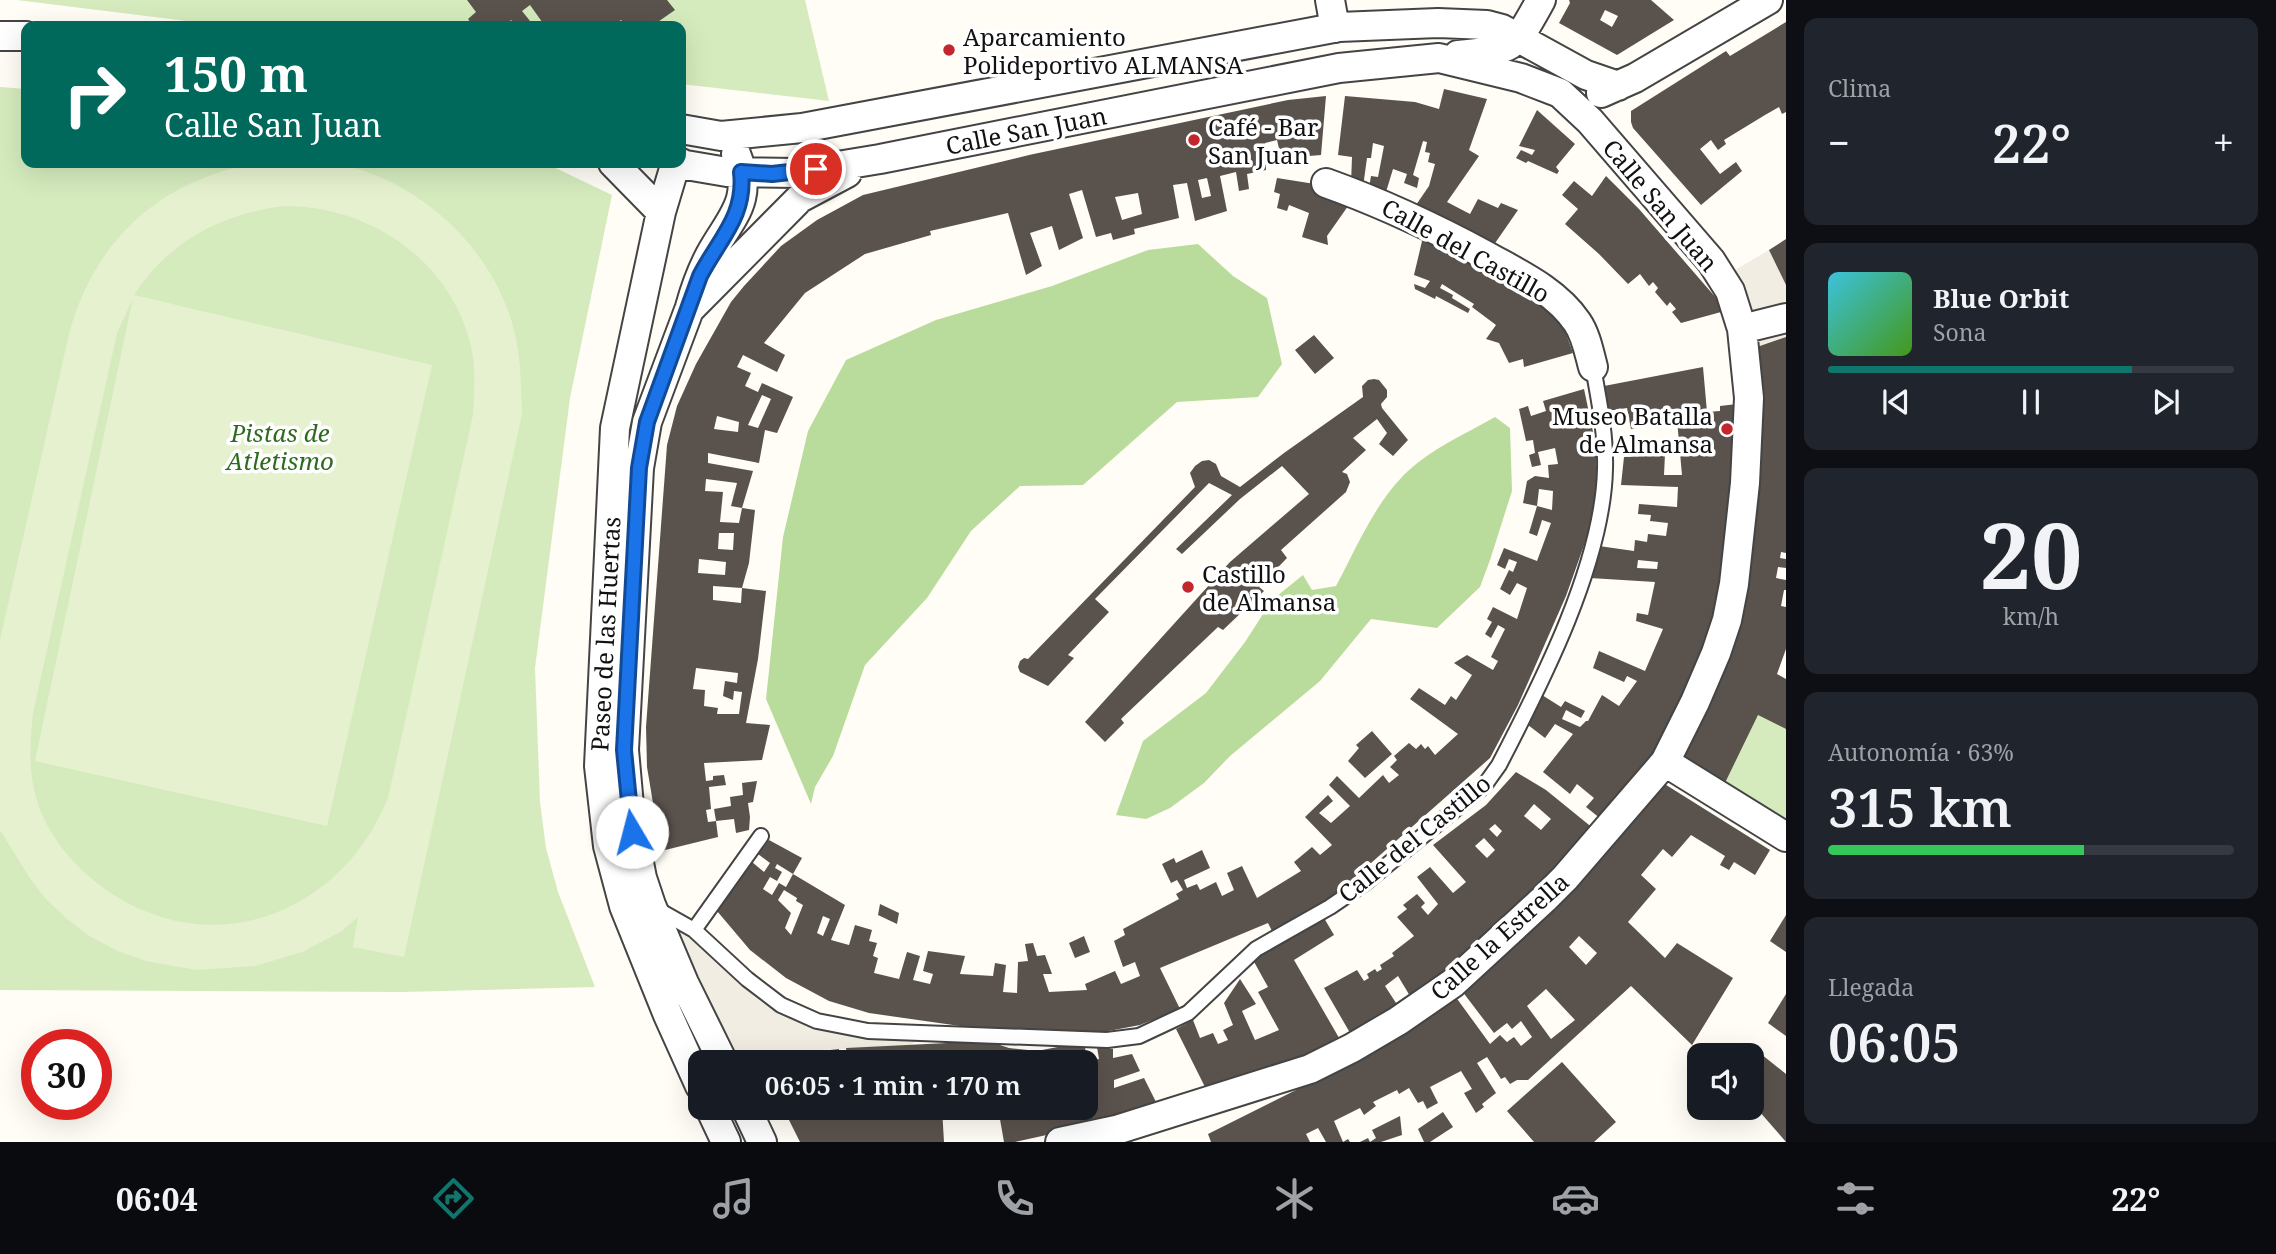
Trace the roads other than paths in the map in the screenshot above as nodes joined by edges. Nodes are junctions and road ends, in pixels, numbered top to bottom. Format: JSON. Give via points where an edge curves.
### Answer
{"nodes":[{"id":1,"x":1330,"y":0,"type":"edge"},
{"id":2,"x":1541,"y":0,"type":"edge"},
{"id":3,"x":1768,"y":0,"type":"edge"},
{"id":4,"x":1340,"y":28,"type":"junction"},
{"id":5,"x":1520,"y":38,"type":"junction"},
{"id":6,"x":1438,"y":58,"type":"junction"},
{"id":7,"x":1343,"y":68,"type":"junction"},
{"id":8,"x":1618,"y":86,"type":"junction"},
{"id":9,"x":1560,"y":93,"type":"junction"},
{"id":10,"x":686,"y":130,"type":"edge"},
{"id":11,"x":721,"y":136,"type":"junction"},
{"id":12,"x":686,"y":157,"type":"edge"},
{"id":13,"x":880,"y":159,"type":"junction"},
{"id":14,"x":686,"y":164,"type":"edge"},
{"id":15,"x":618,"y":168,"type":"edge"},
{"id":16,"x":676,"y":168,"type":"edge"},
{"id":17,"x":741,"y":172,"type":"junction"},
{"id":18,"x":1326,"y":183,"type":"dead end"},
{"id":19,"x":660,"y":212,"type":"junction"},
{"id":20,"x":689,"y":310,"type":"junction"},
{"id":21,"x":1786,"y":318,"type":"edge"},
{"id":22,"x":1742,"y":329,"type":"junction"},
{"id":23,"x":1593,"y":367,"type":"joint"},
{"id":24,"x":1665,"y":762,"type":"junction"},
{"id":25,"x":761,"y":836,"type":"dead end"},
{"id":26,"x":1786,"y":837,"type":"edge"},
{"id":27,"x":651,"y":905,"type":"junction"},
{"id":28,"x":694,"y":930,"type":"junction"},
{"id":29,"x":717,"y":1050,"type":"edge"},
{"id":30,"x":688,"y":1059,"type":"edge"},
{"id":31,"x":716,"y":1120,"type":"edge"},
{"id":32,"x":752,"y":1120,"type":"edge"},
{"id":33,"x":1141,"y":1133,"type":"edge"},
{"id":34,"x":726,"y":1142,"type":"edge"},
{"id":35,"x":762,"y":1142,"type":"edge"},
{"id":36,"x":1060,"y":1142,"type":"edge"}],
"edges":[{"from":1,"to":4,"type":"street"},
{"from":2,"to":5,"type":"street"},
{"from":3,"to":8,"type":"street"},
{"from":4,"to":5,"type":"street","name":"Calle San Juan","via":[[1469,23],[1502,29]]},
{"from":4,"to":7,"type":"street","via":[[1355,34],[1361,46],[1358,59]]},
{"from":4,"to":11,"type":"street","name":"Calle San Juan","via":[[803,128]]},
{"from":5,"to":6,"type":"street","name":"Calle San Juan","via":[[1497,51]]},
{"from":5,"to":8,"type":"street","name":"Calle San Juan","via":[[1586,75]]},
{"from":6,"to":7,"type":"street","name":"Calle San Juan"},
{"from":6,"to":9,"type":"street","name":"Calle San Juan","via":[[1521,78]]},
{"from":7,"to":13,"type":"street","name":"Calle San Juan"},
{"from":8,"to":9,"type":"street","name":"Calle San Juan","via":[[1594,95]]},
{"from":9,"to":22,"type":"street","name":"Calle San Juan","via":[[1590,121],[1711,261],[1730,291]]},
{"from":10,"to":11,"type":"street"},
{"from":11,"to":12,"type":"street"},
{"from":11,"to":17,"type":"street","name":"Paseo de las Huertas","via":[[735,152]]},
{"from":13,"to":17,"type":"street","name":"Calle San Juan","via":[[795,173]]},
{"from":13,"to":20,"type":"street","name":"Paseo de las Huertas","via":[[800,198]]},
{"from":14,"to":17,"type":"street","name":"Calle San Juan"},
{"from":15,"to":19,"type":"street"},
{"from":16,"to":19,"type":"street","name":"Paseo de las Huertas"},
{"from":17,"to":20,"type":"street","name":"Paseo de las Huertas","via":[[739,208],[711,253]]},
{"from":18,"to":23,"type":"street","name":"Calle del Castillo","via":[[1416,219],[1547,292],[1577,323]]},
{"from":19,"to":30,"type":"street","name":"Paseo de las Huertas","via":[[615,428],[599,766],[608,846],[624,906]]},
{"from":20,"to":27,"type":"street","name":"Paseo de las Huertas","via":[[647,422],[639,468],[624,750],[635,848]]},
{"from":21,"to":22,"type":"street"},
{"from":22,"to":24,"type":"street","name":"Calle San Juan","via":[[1748,442],[1730,605],[1701,690]]},
{"from":23,"to":28,"type":"lane","name":"Calle del Castillo","via":[[1605,458],[1598,525],[1568,617],[1499,765],[1484,786],[1365,883],[1256,949],[1188,1013],[1139,1036],[1107,1040],[868,1031],[817,1021],[781,1005]]},
{"from":24,"to":26,"type":"street"},
{"from":24,"to":33,"type":"street","name":"Calle la Estrella","via":[[1565,878],[1438,995],[1310,1069]]},
{"from":25,"to":28,"type":"lane"},
{"from":27,"to":28,"type":"lane","name":"Calle del Castillo"},
{"from":27,"to":29,"type":"street","name":"Paseo de las Huertas"},
{"from":31,"to":34,"type":"street"},
{"from":32,"to":35,"type":"street"},
{"from":33,"to":36,"type":"street","name":"Calle la Estrella"}]}
